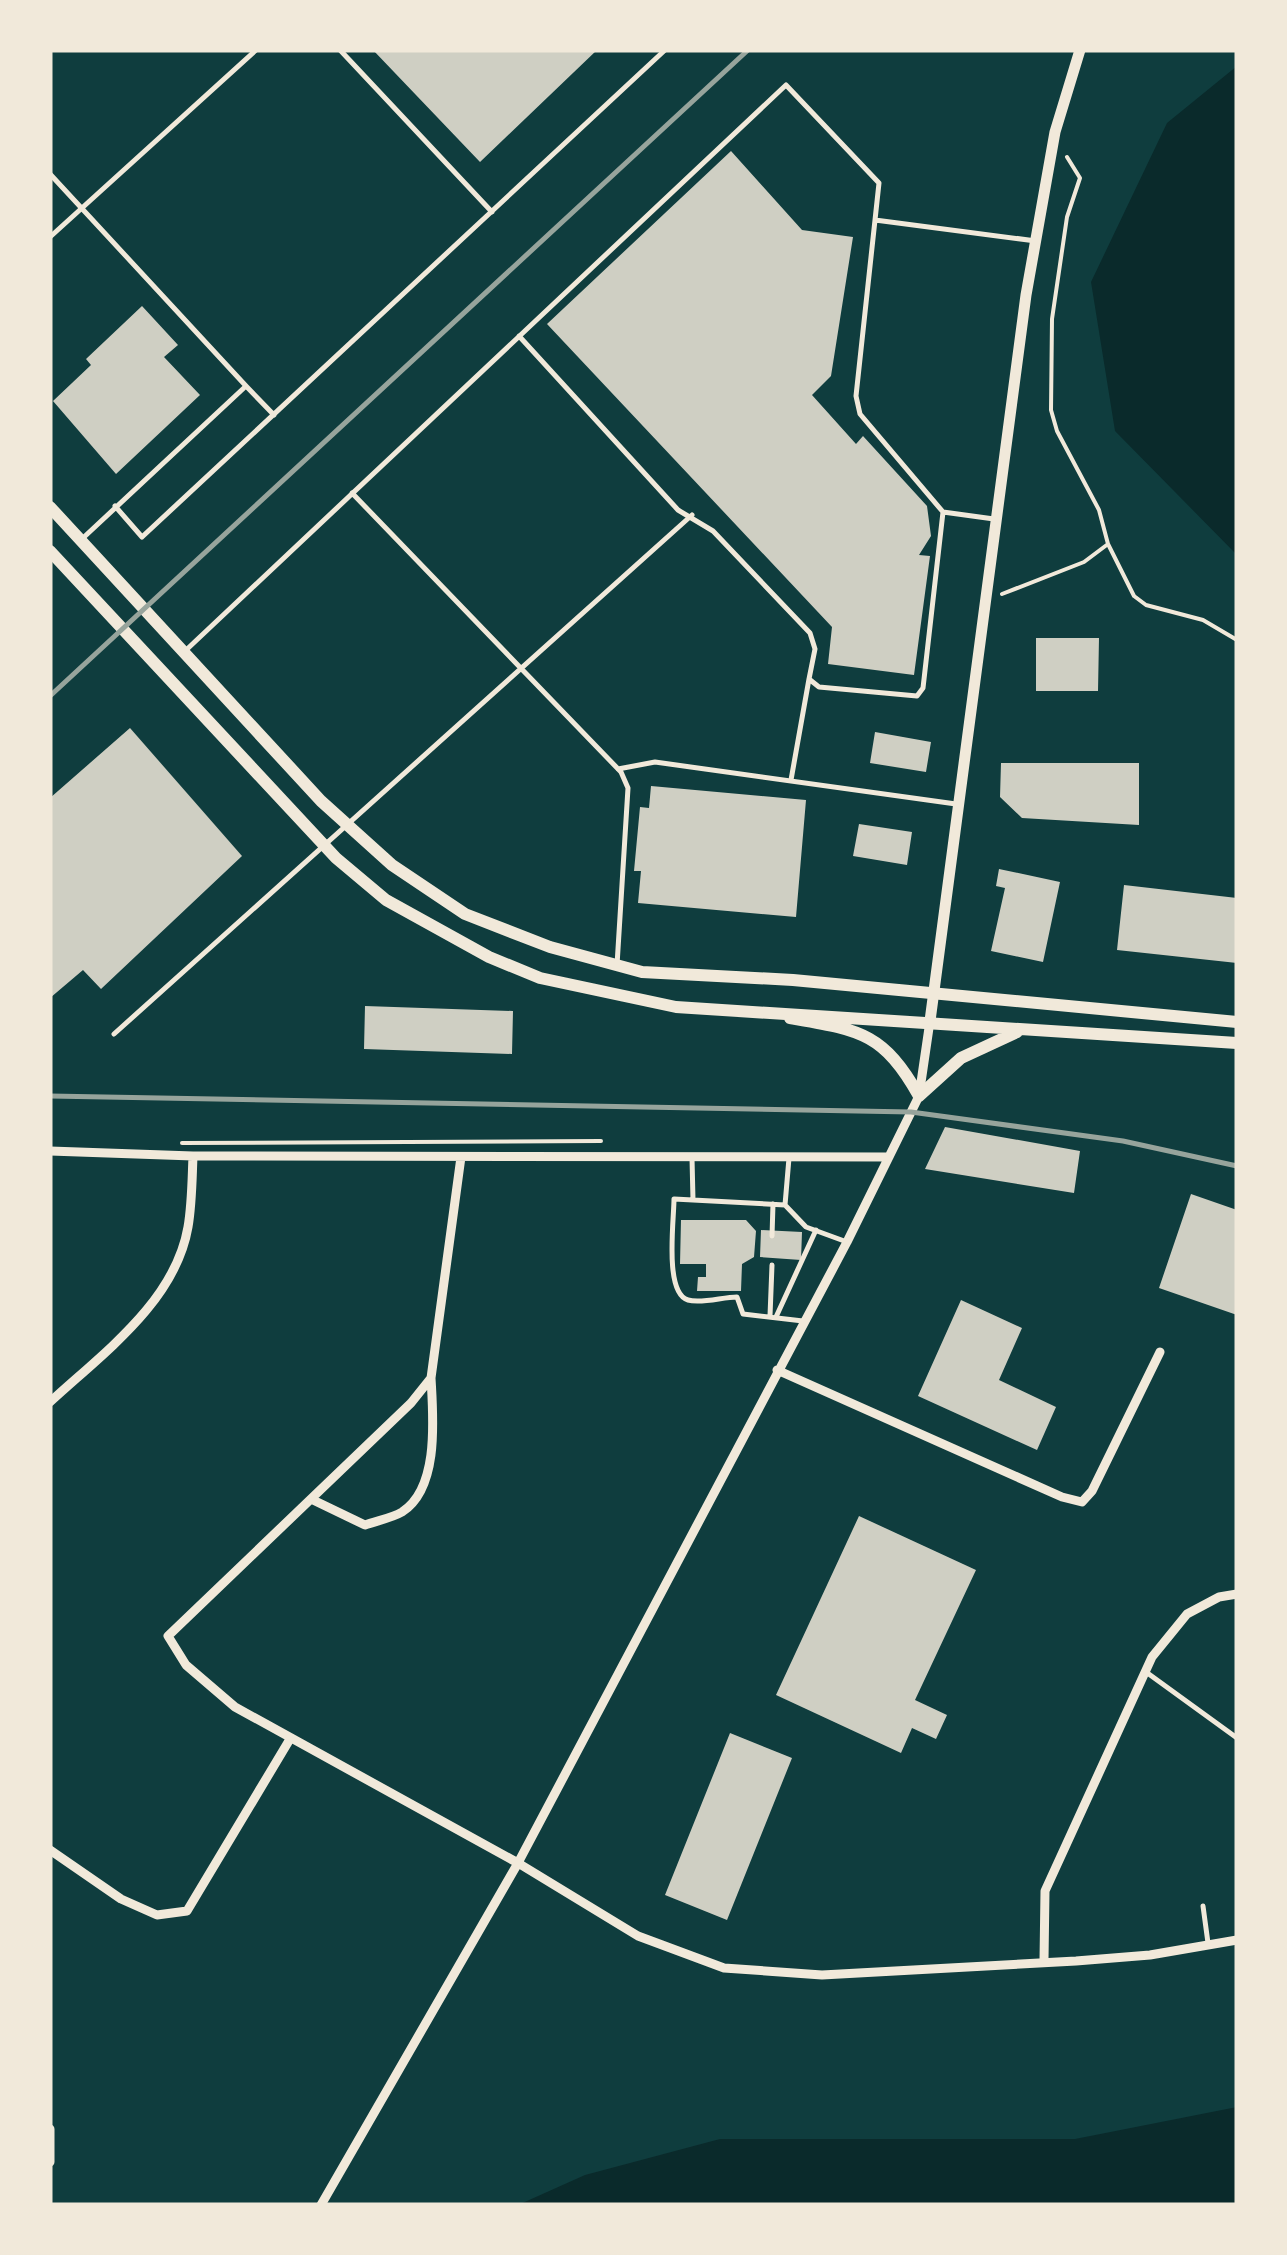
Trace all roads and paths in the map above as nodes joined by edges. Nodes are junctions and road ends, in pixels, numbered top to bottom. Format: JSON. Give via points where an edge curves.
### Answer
{"nodes":[{"id":1,"x":256,"y":50,"type":"edge"},
{"id":2,"x":340,"y":50,"type":"edge"},
{"id":3,"x":665,"y":50,"type":"edge"},
{"id":4,"x":1080,"y":50,"type":"edge"},
{"id":5,"x":1062,"y":148,"type":"dead end"},
{"id":6,"x":50,"y":174,"type":"edge"},
{"id":7,"x":81,"y":209,"type":"junction"},
{"id":8,"x":492,"y":212,"type":"junction"},
{"id":9,"x":875,"y":220,"type":"junction"},
{"id":10,"x":50,"y":238,"type":"edge"},
{"id":11,"x":1036,"y":242,"type":"junction"},
{"id":12,"x":519,"y":336,"type":"junction"},
{"id":13,"x":246,"y":386,"type":"junction"},
{"id":14,"x":274,"y":415,"type":"junction"},
{"id":15,"x":352,"y":494,"type":"junction"},
{"id":16,"x":114,"y":506,"type":"junction"},
{"id":17,"x":50,"y":507,"type":"edge"},
{"id":18,"x":943,"y":512,"type":"junction"},
{"id":19,"x":692,"y":516,"type":"junction"},
{"id":20,"x":997,"y":520,"type":"junction"},
{"id":21,"x":80,"y":540,"type":"junction"},
{"id":22,"x":1108,"y":544,"type":"junction"},
{"id":23,"x":50,"y":551,"type":"edge"},
{"id":24,"x":1002,"y":594,"type":"dead end"},
{"id":25,"x":1237,"y":640,"type":"edge"},
{"id":26,"x":184,"y":652,"type":"junction"},
{"id":27,"x":520,"y":670,"type":"junction"},
{"id":28,"x":809,"y":680,"type":"junction"},
{"id":29,"x":618,"y":770,"type":"junction"},
{"id":30,"x":791,"y":780,"type":"junction"},
{"id":31,"x":959,"y":804,"type":"junction"},
{"id":32,"x":348,"y":824,"type":"junction"},
{"id":33,"x":324,"y":846,"type":"junction"},
{"id":34,"x":617,"y":964,"type":"junction"},
{"id":35,"x":934,"y":994,"type":"junction"},
{"id":36,"x":744,"y":1010,"type":"junction"},
{"id":37,"x":930,"y":1021,"type":"junction"},
{"id":38,"x":1237,"y":1022,"type":"edge"},
{"id":39,"x":1025,"y":1030,"type":"junction"},
{"id":40,"x":114,"y":1034,"type":"dead end"},
{"id":41,"x":1237,"y":1043,"type":"edge"},
{"id":42,"x":919,"y":1096,"type":"junction"},
{"id":43,"x":620,"y":1141,"type":"dead end"},
{"id":44,"x":181,"y":1144,"type":"dead end"},
{"id":45,"x":50,"y":1151,"type":"edge"},
{"id":46,"x":193,"y":1156,"type":"junction"},
{"id":47,"x":461,"y":1157,"type":"junction"},
{"id":48,"x":692,"y":1157,"type":"junction"},
{"id":49,"x":789,"y":1157,"type":"junction"},
{"id":50,"x":889,"y":1157,"type":"junction"},
{"id":51,"x":693,"y":1200,"type":"junction"},
{"id":52,"x":772,"y":1204,"type":"junction"},
{"id":53,"x":785,"y":1205,"type":"junction"},
{"id":54,"x":816,"y":1230,"type":"junction"},
{"id":55,"x":772,"y":1236,"type":"dead end"},
{"id":56,"x":847,"y":1242,"type":"junction"},
{"id":57,"x":772,"y":1265,"type":"dead end"},
{"id":58,"x":773,"y":1316,"type":"junction"},
{"id":59,"x":803,"y":1321,"type":"junction"},
{"id":60,"x":1160,"y":1352,"type":"dead end"},
{"id":61,"x":777,"y":1370,"type":"junction"},
{"id":62,"x":431,"y":1378,"type":"junction"},
{"id":63,"x":50,"y":1402,"type":"edge"},
{"id":64,"x":310,"y":1499,"type":"junction"},
{"id":65,"x":1237,"y":1594,"type":"edge"},
{"id":66,"x":1146,"y":1672,"type":"junction"},
{"id":67,"x":1237,"y":1738,"type":"edge"},
{"id":68,"x":290,"y":1739,"type":"junction"},
{"id":69,"x":50,"y":1850,"type":"edge"},
{"id":70,"x":518,"y":1864,"type":"junction"},
{"id":71,"x":1203,"y":1906,"type":"dead end"},
{"id":72,"x":1237,"y":1940,"type":"edge"},
{"id":73,"x":1208,"y":1944,"type":"junction"},
{"id":74,"x":1044,"y":1960,"type":"junction"},
{"id":75,"x":50,"y":2129,"type":"edge"},
{"id":76,"x":50,"y":2162,"type":"edge"},
{"id":77,"x":321,"y":2205,"type":"edge"}],
"edges":[{"from":1,"to":7,"type":"lane"},
{"from":2,"to":8,"type":"lane"},
{"from":3,"to":8,"type":"lane"},
{"from":4,"to":11,"type":"street","via":[[1054,132]]},
{"from":5,"to":22,"type":"path","via":[[1080,178],[1066,217],[1052,319],[1052,410],[1104,519]]},
{"from":6,"to":7,"type":"lane"},
{"from":7,"to":10,"type":"lane"},
{"from":7,"to":13,"type":"lane"},
{"from":8,"to":14,"type":"lane"},
{"from":9,"to":11,"type":"lane"},
{"from":9,"to":12,"type":"lane","via":[[879,184],[786,85]]},
{"from":9,"to":18,"type":"lane","via":[[856,396],[860,414]]},
{"from":11,"to":20,"type":"street"},
{"from":12,"to":15,"type":"lane"},
{"from":12,"to":19,"type":"lane","via":[[678,510]]},
{"from":13,"to":14,"type":"lane"},
{"from":13,"to":16,"type":"lane"},
{"from":14,"to":16,"type":"lane","via":[[142,538]]},
{"from":15,"to":26,"type":"lane"},
{"from":15,"to":27,"type":"lane"},
{"from":16,"to":21,"type":"lane"},
{"from":17,"to":21,"type":"main road"},
{"from":18,"to":20,"type":"lane"},
{"from":18,"to":28,"type":"lane","via":[[917,696],[819,687]]},
{"from":19,"to":27,"type":"lane"},
{"from":19,"to":28,"type":"lane","via":[[810,633],[815,649]]},
{"from":20,"to":31,"type":"street"},
{"from":21,"to":26,"type":"main road"},
{"from":22,"to":24,"type":"path","via":[[1084,562]]},
{"from":22,"to":25,"type":"path","via":[[1140,601],[1203,620]]},
{"from":23,"to":33,"type":"main road"},
{"from":26,"to":32,"type":"main road"},
{"from":27,"to":29,"type":"lane"},
{"from":27,"to":32,"type":"lane"},
{"from":28,"to":30,"type":"lane"},
{"from":29,"to":30,"type":"lane","via":[[654,762]]},
{"from":29,"to":34,"type":"lane","via":[[628,788]]},
{"from":30,"to":31,"type":"lane"},
{"from":31,"to":35,"type":"street"},
{"from":32,"to":33,"type":"lane"},
{"from":32,"to":34,"type":"main road","via":[[392,865],[466,914]]},
{"from":33,"to":36,"type":"main road","via":[[386,900],[540,978],[676,1007]]},
{"from":33,"to":40,"type":"lane"},
{"from":34,"to":35,"type":"main road","via":[[642,972]]},
{"from":35,"to":37,"type":"street"},
{"from":35,"to":38,"type":"main road"},
{"from":36,"to":37,"type":"main road"},
{"from":36,"to":42,"type":"main road","via":[[868,1035],[892,1053]]},
{"from":37,"to":39,"type":"main road"},
{"from":37,"to":42,"type":"street"},
{"from":39,"to":41,"type":"main road"},
{"from":39,"to":42,"type":"main road","via":[[976,1048]]},
{"from":42,"to":50,"type":"street"},
{"from":43,"to":44,"type":"path"},
{"from":45,"to":46,"type":"street"},
{"from":46,"to":47,"type":"street"},
{"from":46,"to":63,"type":"street","via":[[188,1226],[172,1271],[130,1328]]},
{"from":47,"to":48,"type":"street"},
{"from":47,"to":62,"type":"street"},
{"from":48,"to":49,"type":"street"},
{"from":48,"to":51,"type":"lane"},
{"from":49,"to":50,"type":"street"},
{"from":49,"to":53,"type":"lane"},
{"from":50,"to":56,"type":"street"},
{"from":51,"to":52,"type":"lane"},
{"from":51,"to":58,"type":"lane","via":[[674,1199],[673,1278],[679,1295],[738,1297],[743,1314]]},
{"from":52,"to":53,"type":"lane"},
{"from":52,"to":55,"type":"lane"},
{"from":53,"to":54,"type":"lane"},
{"from":54,"to":56,"type":"lane"},
{"from":54,"to":58,"type":"lane"},
{"from":56,"to":59,"type":"street"},
{"from":57,"to":58,"type":"lane"},
{"from":58,"to":59,"type":"lane"},
{"from":59,"to":61,"type":"street"},
{"from":60,"to":61,"type":"street","via":[[1082,1502]]},
{"from":61,"to":70,"type":"street"},
{"from":62,"to":64,"type":"street"},
{"from":62,"to":64,"type":"street","via":[[428,1474],[405,1511],[365,1525]]},
{"from":64,"to":68,"type":"street","via":[[168,1636],[186,1665],[235,1708]]},
{"from":65,"to":66,"type":"street","via":[[1187,1614]]},
{"from":66,"to":67,"type":"lane"},
{"from":66,"to":74,"type":"street","via":[[1045,1891]]},
{"from":68,"to":69,"type":"street","via":[[187,1911],[157,1916]]},
{"from":68,"to":70,"type":"street"},
{"from":70,"to":74,"type":"street","via":[[638,1936],[724,1968],[822,1975]]},
{"from":70,"to":77,"type":"street"},
{"from":71,"to":73,"type":"lane"},
{"from":72,"to":73,"type":"street"},
{"from":73,"to":74,"type":"street"},
{"from":75,"to":76,"type":"street"}]}
